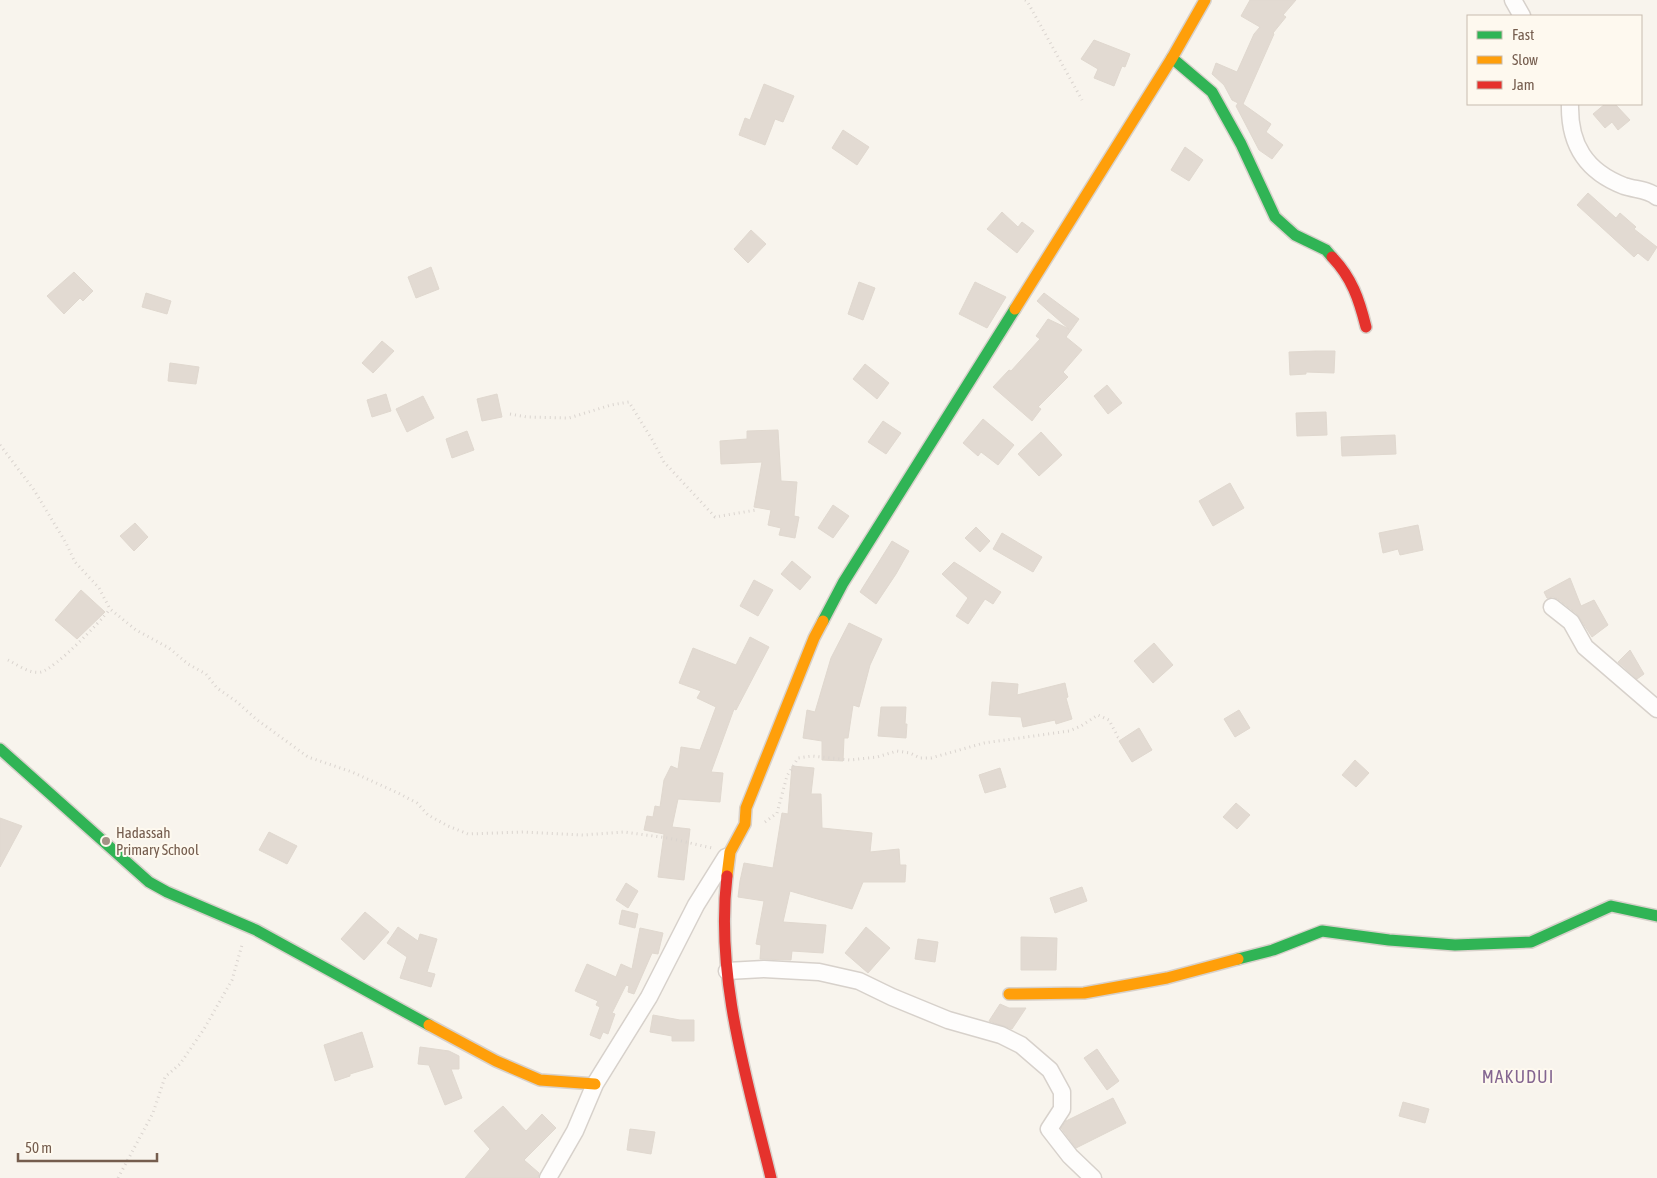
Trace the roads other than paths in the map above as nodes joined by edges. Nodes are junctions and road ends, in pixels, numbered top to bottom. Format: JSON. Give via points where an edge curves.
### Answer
{"nodes":[{"id":1,"x":1204,"y":0,"type":"edge"},
{"id":2,"x":1512,"y":0,"type":"edge"},
{"id":3,"x":1521,"y":15,"type":"edge"},
{"id":4,"x":1172,"y":58,"type":"junction"},
{"id":5,"x":1570,"y":105,"type":"edge"},
{"id":6,"x":1657,"y":197,"type":"edge"},
{"id":7,"x":1366,"y":327,"type":"dead end"},
{"id":8,"x":1552,"y":607,"type":"dead end"},
{"id":9,"x":1657,"y":709,"type":"edge"},
{"id":10,"x":0,"y":749,"type":"edge"},
{"id":11,"x":730,"y":852,"type":"junction"},
{"id":12,"x":1657,"y":916,"type":"edge"},
{"id":13,"x":727,"y":971,"type":"junction"},
{"id":14,"x":1009,"y":994,"type":"dead end"},
{"id":15,"x":595,"y":1084,"type":"junction"},
{"id":16,"x":548,"y":1178,"type":"edge"},
{"id":17,"x":772,"y":1178,"type":"edge"},
{"id":18,"x":1094,"y":1178,"type":"edge"}],
"edges":[{"from":1,"to":4,"type":"street"},
{"from":2,"to":3,"type":"street"},
{"from":4,"to":7,"type":"street","via":[[1212,92],[1275,217],[1295,235],[1326,250],[1345,270],[1360,301]]},
{"from":4,"to":11,"type":"street","via":[[842,583],[806,656],[746,808],[745,824]]},
{"from":5,"to":6,"type":"street","via":[[1570,122],[1576,145],[1594,170],[1624,186],[1650,192]]},
{"from":8,"to":9,"type":"street","via":[[1570,622],[1585,647]]},
{"from":10,"to":15,"type":"street","via":[[149,882],[256,930],[496,1061],[551,1082]]},
{"from":11,"to":13,"type":"street","via":[[724,902]]},
{"from":11,"to":15,"type":"street","via":[[696,905],[648,997]]},
{"from":12,"to":14,"type":"street","via":[[1611,906],[1531,942],[1455,945],[1322,931],[1273,950],[1167,978],[1084,993]]},
{"from":13,"to":17,"type":"street","via":[[735,1032]]},
{"from":13,"to":18,"type":"street","via":[[819,972],[859,981],[948,1020],[1001,1035],[1021,1045],[1050,1070],[1062,1092],[1062,1109],[1049,1128],[1070,1156]]},
{"from":15,"to":16,"type":"street","via":[[575,1131]]}]}
